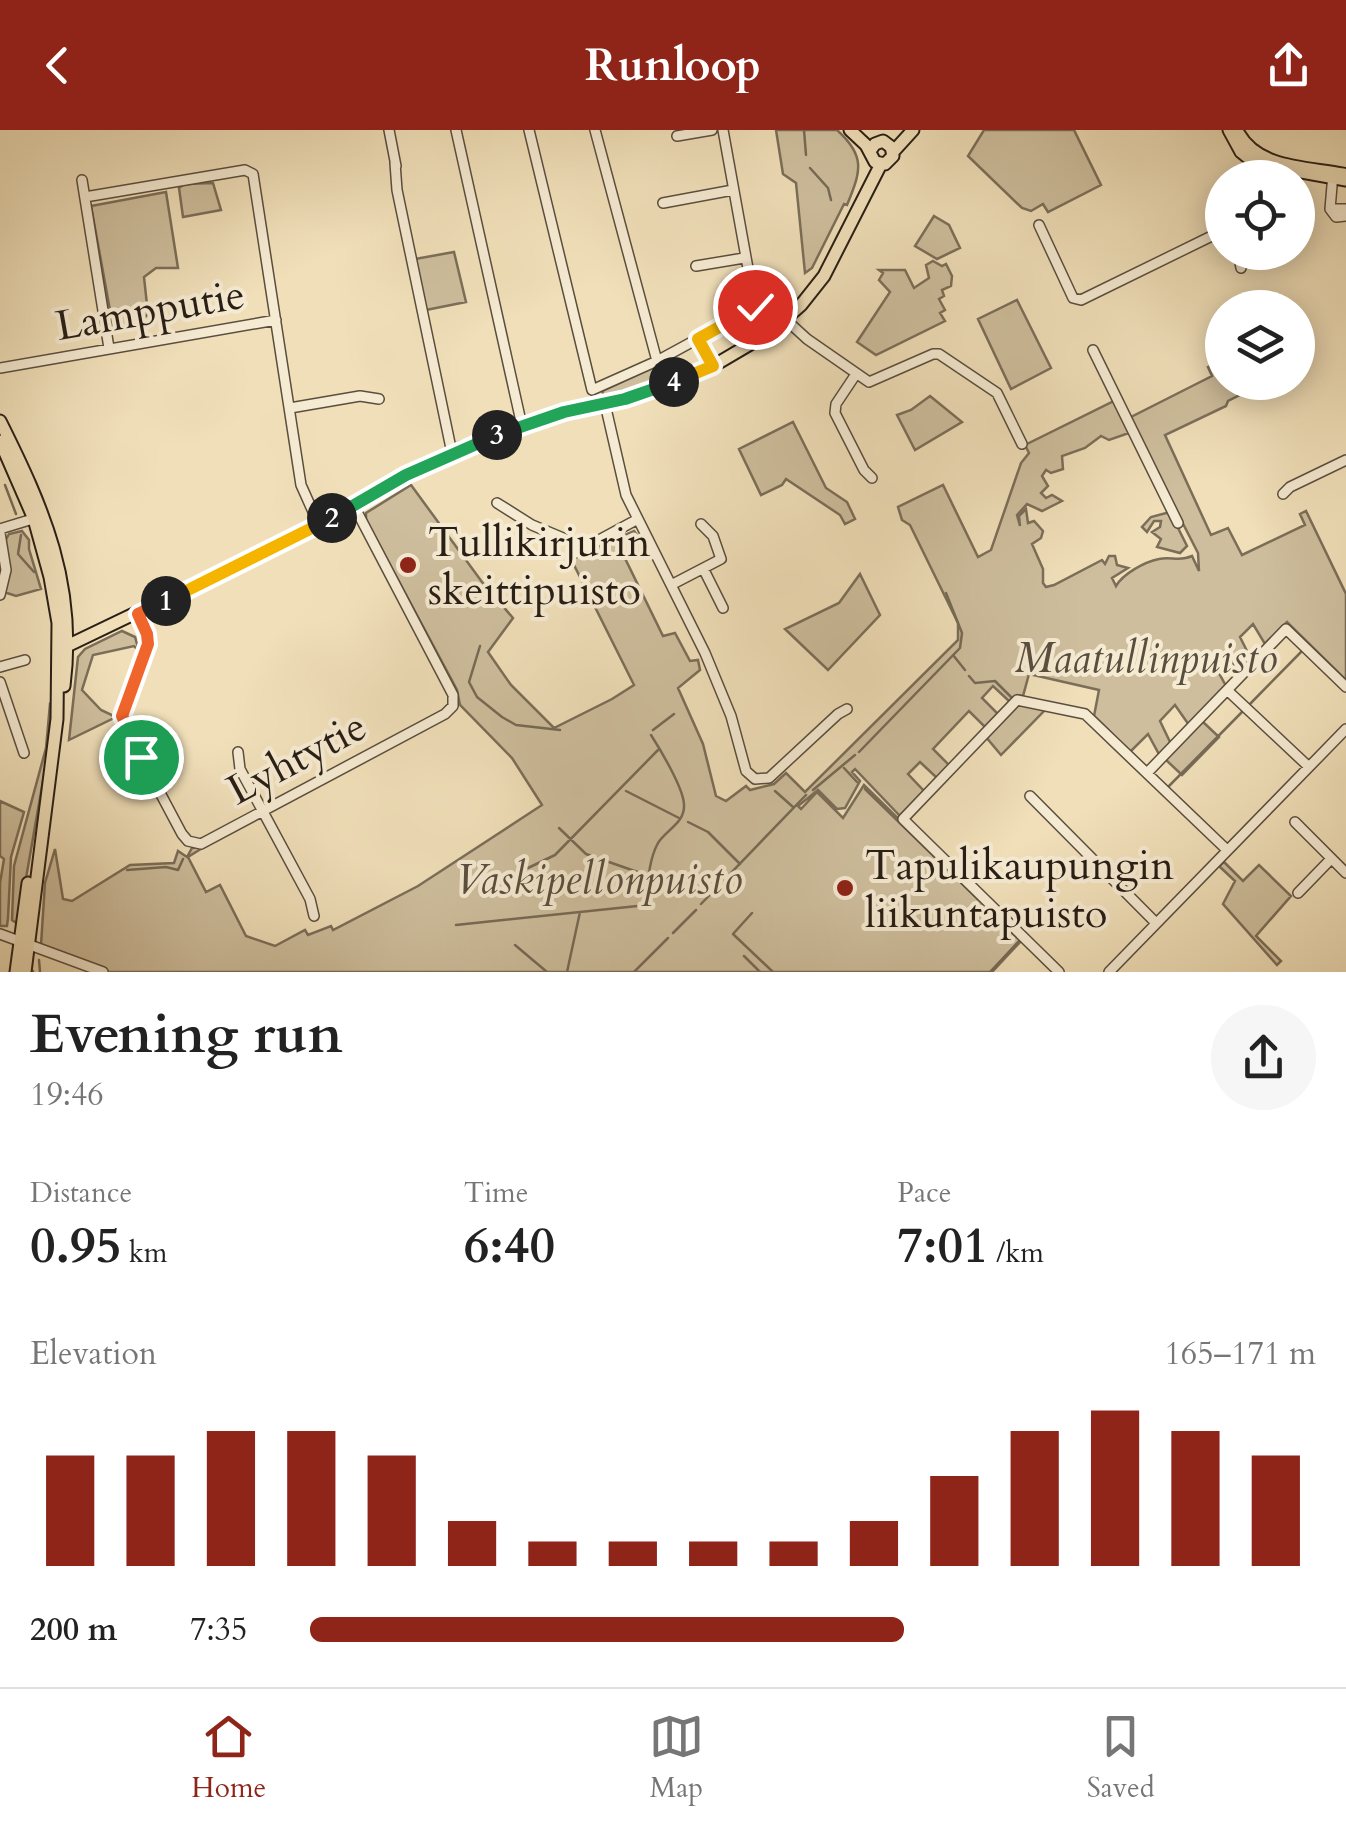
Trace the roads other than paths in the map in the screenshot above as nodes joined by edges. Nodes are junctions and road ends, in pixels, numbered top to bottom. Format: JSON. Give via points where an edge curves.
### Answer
{"nodes":[{"id":1,"x":389,"y":130,"type":"edge"},
{"id":2,"x":456,"y":130,"type":"edge"},
{"id":3,"x":529,"y":130,"type":"edge"},
{"id":4,"x":595,"y":130,"type":"edge"},
{"id":5,"x":712,"y":130,"type":"edge"},
{"id":6,"x":722,"y":130,"type":"edge"},
{"id":7,"x":850,"y":130,"type":"edge"},
{"id":8,"x":860,"y":130,"type":"edge"},
{"id":9,"x":1229,"y":130,"type":"edge"},
{"id":10,"x":1237,"y":130,"type":"edge"},
{"id":11,"x":912,"y":131,"type":"edge"},
{"id":12,"x":677,"y":136,"type":"dead end"},
{"id":13,"x":880,"y":152,"type":"junction"},
{"id":14,"x":1253,"y":160,"type":"edge"},
{"id":15,"x":1260,"y":160,"type":"edge"},
{"id":16,"x":82,"y":180,"type":"dead end"},
{"id":17,"x":1337,"y":180,"type":"edge"},
{"id":18,"x":733,"y":190,"type":"junction"},
{"id":19,"x":1346,"y":191,"type":"edge"},
{"id":20,"x":85,"y":197,"type":"junction"},
{"id":21,"x":663,"y":203,"type":"dead end"},
{"id":22,"x":1346,"y":212,"type":"edge"},
{"id":23,"x":1039,"y":225,"type":"dead end"},
{"id":24,"x":1205,"y":238,"type":"edge"},
{"id":25,"x":744,"y":258,"type":"junction"},
{"id":26,"x":696,"y":266,"type":"dead end"},
{"id":27,"x":780,"y":294,"type":"dead end"},
{"id":28,"x":755,"y":307,"type":"junction"},
{"id":29,"x":784,"y":318,"type":"junction"},
{"id":30,"x":276,"y":320,"type":"junction"},
{"id":31,"x":698,"y":339,"type":"junction"},
{"id":32,"x":108,"y":348,"type":"junction"},
{"id":33,"x":1093,"y":350,"type":"dead end"},
{"id":34,"x":657,"y":360,"type":"junction"},
{"id":35,"x":713,"y":366,"type":"junction"},
{"id":36,"x":2,"y":370,"type":"edge"},
{"id":37,"x":856,"y":374,"type":"junction"},
{"id":38,"x":379,"y":399,"type":"dead end"},
{"id":39,"x":290,"y":408,"type":"junction"},
{"id":40,"x":606,"y":408,"type":"junction"},
{"id":41,"x":0,"y":421,"type":"edge"},
{"id":42,"x":522,"y":426,"type":"junction"},
{"id":43,"x":0,"y":441,"type":"edge"},
{"id":44,"x":1022,"y":444,"type":"dead end"},
{"id":45,"x":452,"y":452,"type":"junction"},
{"id":46,"x":1346,"y":460,"type":"edge"},
{"id":47,"x":872,"y":478,"type":"dead end"},
{"id":48,"x":1283,"y":494,"type":"dead end"},
{"id":49,"x":497,"y":504,"type":"dead end"},
{"id":50,"x":354,"y":506,"type":"junction"},
{"id":51,"x":39,"y":517,"type":"junction"},
{"id":52,"x":638,"y":519,"type":"junction"},
{"id":53,"x":1178,"y":523,"type":"dead end"},
{"id":54,"x":702,"y":524,"type":"dead end"},
{"id":55,"x":320,"y":525,"type":"junction"},
{"id":56,"x":0,"y":531,"type":"edge"},
{"id":57,"x":582,"y":546,"type":"junction"},
{"id":58,"x":572,"y":554,"type":"dead end"},
{"id":59,"x":704,"y":570,"type":"junction"},
{"id":60,"x":671,"y":585,"type":"junction"},
{"id":61,"x":0,"y":595,"type":"edge"},
{"id":62,"x":724,"y":608,"type":"dead end"},
{"id":63,"x":138,"y":614,"type":"junction"},
{"id":64,"x":64,"y":640,"type":"junction"},
{"id":65,"x":25,"y":660,"type":"dead end"},
{"id":66,"x":0,"y":667,"type":"edge"},
{"id":67,"x":0,"y":682,"type":"edge"},
{"id":68,"x":1346,"y":687,"type":"edge"},
{"id":69,"x":1226,"y":690,"type":"junction"},
{"id":70,"x":847,"y":709,"type":"dead end"},
{"id":71,"x":1346,"y":729,"type":"edge"},
{"id":72,"x":238,"y":752,"type":"dead end"},
{"id":73,"x":24,"y":754,"type":"dead end"},
{"id":74,"x":1309,"y":767,"type":"junction"},
{"id":75,"x":1147,"y":773,"type":"junction"},
{"id":76,"x":1030,"y":796,"type":"dead end"},
{"id":77,"x":262,"y":810,"type":"junction"},
{"id":78,"x":1295,"y":822,"type":"dead end"},
{"id":79,"x":1228,"y":850,"type":"junction"},
{"id":80,"x":1332,"y":859,"type":"junction"},
{"id":81,"x":1346,"y":873,"type":"edge"},
{"id":82,"x":1298,"y":893,"type":"dead end"},
{"id":83,"x":314,"y":916,"type":"dead end"},
{"id":84,"x":1156,"y":923,"type":"junction"},
{"id":85,"x":0,"y":934,"type":"edge"},
{"id":86,"x":24,"y":944,"type":"junction"},
{"id":87,"x":16,"y":972,"type":"edge"},
{"id":88,"x":24,"y":972,"type":"edge"},
{"id":89,"x":103,"y":972,"type":"edge"},
{"id":90,"x":1060,"y":972,"type":"edge"},
{"id":91,"x":1109,"y":972,"type":"edge"}],
"edges":[{"from":1,"to":45,"type":"street"},
{"from":2,"to":42,"type":"street"},
{"from":3,"to":34,"type":"street","via":[[592,390]]},
{"from":4,"to":34,"type":"street"},
{"from":5,"to":12,"type":"street"},
{"from":6,"to":18,"type":"street"},
{"from":7,"to":13,"type":"main road"},
{"from":8,"to":13,"type":"main road"},
{"from":9,"to":14,"type":"main road"},
{"from":10,"to":15,"type":"main road"},
{"from":11,"to":13,"type":"main road"},
{"from":13,"to":29,"type":"main road","via":[[827,271]]},
{"from":16,"to":20,"type":"street"},
{"from":17,"to":19,"type":"street"},
{"from":17,"to":22,"type":"street","via":[[1330,209]]},
{"from":18,"to":21,"type":"street"},
{"from":18,"to":25,"type":"street"},
{"from":20,"to":30,"type":"street","via":[[250,171]]},
{"from":20,"to":32,"type":"street"},
{"from":23,"to":24,"type":"street","via":[[1073,298],[1081,300]]},
{"from":25,"to":26,"type":"street"},
{"from":25,"to":28,"type":"street"},
{"from":27,"to":28,"type":"street"},
{"from":28,"to":31,"type":"street"},
{"from":29,"to":35,"type":"main road"},
{"from":29,"to":37,"type":"street"},
{"from":30,"to":32,"type":"street","name":"Lampputie"},
{"from":30,"to":39,"type":"street","name":"Lampputie"},
{"from":31,"to":34,"type":"street"},
{"from":31,"to":35,"type":"street"},
{"from":32,"to":36,"type":"street","name":"Lampputie"},
{"from":33,"to":53,"type":"street"},
{"from":35,"to":40,"type":"main road"},
{"from":37,"to":44,"type":"street","via":[[873,382],[939,354],[997,393]]},
{"from":37,"to":47,"type":"street","via":[[835,408]]},
{"from":38,"to":39,"type":"street"},
{"from":39,"to":55,"type":"street","name":"Lampputie","via":[[302,485]]},
{"from":40,"to":42,"type":"main road"},
{"from":40,"to":52,"type":"street","via":[[620,476]]},
{"from":41,"to":51,"type":"main road"},
{"from":42,"to":45,"type":"main road"},
{"from":43,"to":51,"type":"main road"},
{"from":45,"to":50,"type":"main road"},
{"from":46,"to":48,"type":"street"},
{"from":49,"to":57,"type":"street"},
{"from":50,"to":55,"type":"main road"},
{"from":50,"to":77,"type":"street","name":"Lyhtytie","via":[[453,706]]},
{"from":51,"to":56,"type":"street"},
{"from":51,"to":64,"type":"main road","via":[[62,576]]},
{"from":52,"to":57,"type":"street"},
{"from":52,"to":60,"type":"street"},
{"from":54,"to":59,"type":"street","via":[[721,555]]},
{"from":55,"to":63,"type":"main road"},
{"from":56,"to":61,"type":"street","via":[[6,570]]},
{"from":57,"to":58,"type":"street"},
{"from":59,"to":60,"type":"street"},
{"from":59,"to":62,"type":"street"},
{"from":60,"to":70,"type":"street","via":[[724,699],[750,776],[769,778]]},
{"from":63,"to":64,"type":"main road"},
{"from":63,"to":77,"type":"street","name":"Lyhtytie","via":[[148,644],[122,719],[182,834],[201,844]]},
{"from":64,"to":86,"type":"main road","via":[[62,704]]},
{"from":65,"to":66,"type":"street"},
{"from":67,"to":73,"type":"street"},
{"from":68,"to":69,"type":"street","via":[[1286,629]]},
{"from":69,"to":74,"type":"street"},
{"from":69,"to":75,"type":"street"},
{"from":71,"to":74,"type":"street"},
{"from":72,"to":77,"type":"street"},
{"from":74,"to":79,"type":"street"},
{"from":75,"to":79,"type":"street"},
{"from":75,"to":90,"type":"street","via":[[1085,714],[1017,700],[903,819]]},
{"from":76,"to":84,"type":"street"},
{"from":77,"to":83,"type":"street"},
{"from":78,"to":80,"type":"street"},
{"from":79,"to":84,"type":"street"},
{"from":80,"to":81,"type":"street"},
{"from":80,"to":82,"type":"street"},
{"from":84,"to":91,"type":"street"},
{"from":85,"to":86,"type":"street"},
{"from":86,"to":87,"type":"main road"},
{"from":86,"to":88,"type":"main road"},
{"from":86,"to":89,"type":"street"}]}
